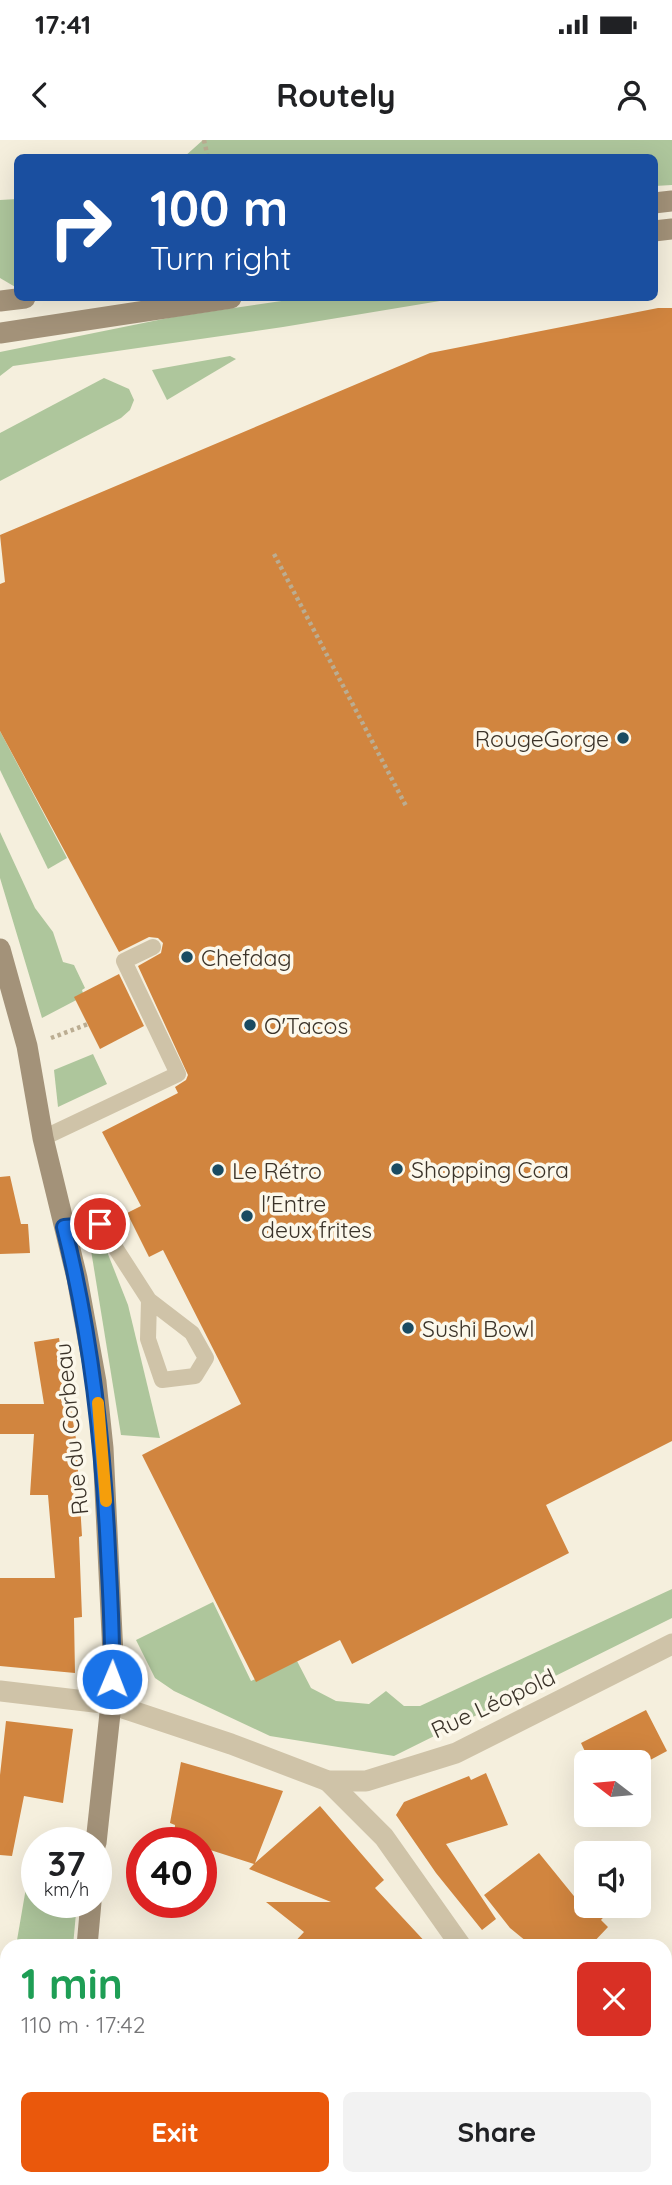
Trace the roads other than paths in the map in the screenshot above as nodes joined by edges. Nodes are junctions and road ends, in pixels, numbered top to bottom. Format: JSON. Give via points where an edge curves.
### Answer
{"nodes":[{"id":1,"x":211,"y":301,"type":"edge"},
{"id":2,"x":0,"y":333,"type":"edge"},
{"id":3,"x":153,"y":947,"type":"dead end"},
{"id":4,"x":0,"y":949,"type":"edge"},
{"id":5,"x":43,"y":1138,"type":"junction"},
{"id":6,"x":64,"y":1227,"type":"junction"},
{"id":7,"x":149,"y":1300,"type":"junction"},
{"id":8,"x":672,"y":1644,"type":"edge"},
{"id":9,"x":0,"y":1691,"type":"edge"},
{"id":10,"x":111,"y":1704,"type":"junction"},
{"id":11,"x":328,"y":1781,"type":"junction"},
{"id":12,"x":98,"y":1827,"type":"edge"},
{"id":13,"x":90,"y":1918,"type":"edge"},
{"id":14,"x":88,"y":1939,"type":"edge"},
{"id":15,"x":456,"y":1939,"type":"edge"}],
"edges":[{"from":1,"to":2,"type":"street"},
{"from":3,"to":5,"type":"lane","via":[[124,961],[178,1074]]},
{"from":4,"to":5,"type":"street","name":"Rue du Corbeau","via":[[27,1046]]},
{"from":5,"to":6,"type":"street","name":"Rue du Corbeau"},
{"from":6,"to":7,"type":"lane","via":[[100,1224]]},
{"from":6,"to":10,"type":"street","name":"Rue du Corbeau","via":[[77,1278],[103,1448]]},
{"from":7,"to":7,"type":"lane","via":[[148,1339],[162,1380],[195,1376],[206,1358],[192,1333]]},
{"from":8,"to":11,"type":"street","name":"Rue Léopold","via":[[456,1753],[366,1781]]},
{"from":9,"to":10,"type":"street"},
{"from":10,"to":11,"type":"street"},
{"from":10,"to":12,"type":"street","name":"Rue du Corbeau"},
{"from":11,"to":15,"type":"street","via":[[384,1837]]},
{"from":13,"to":14,"type":"street"}]}
